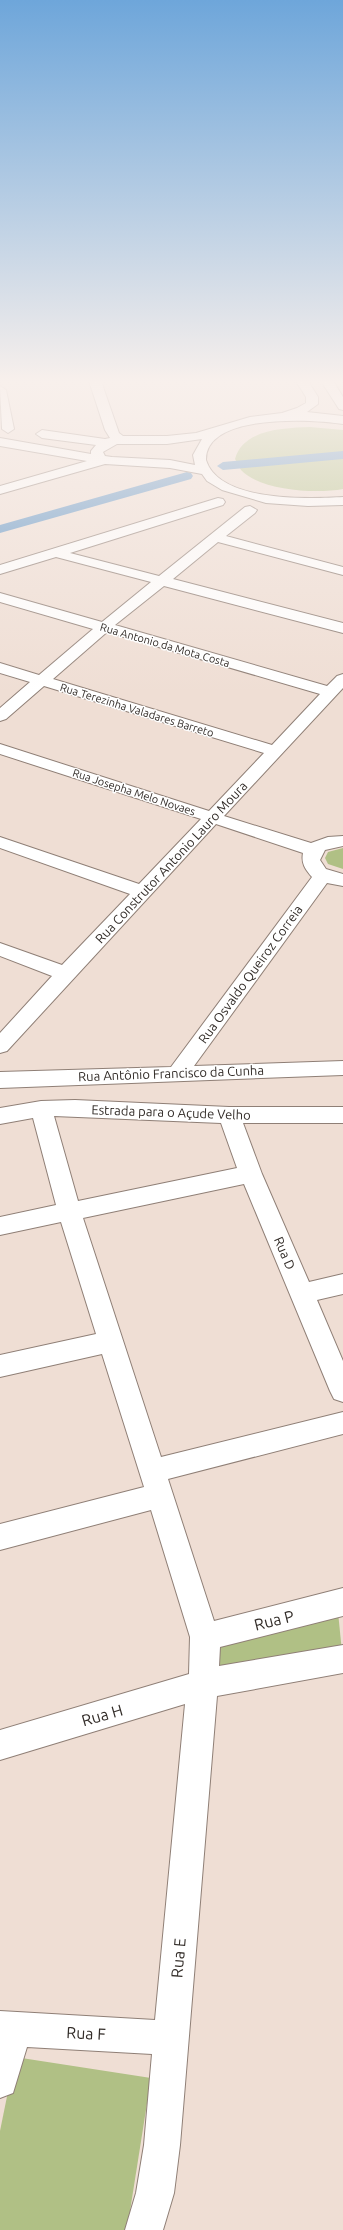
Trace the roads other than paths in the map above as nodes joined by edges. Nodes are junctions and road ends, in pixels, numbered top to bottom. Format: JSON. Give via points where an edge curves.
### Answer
{"nodes":[{"id":1,"x":16,"y":485,"type":"edge"},
{"id":2,"x":214,"y":485,"type":"edge"},
{"id":3,"x":224,"y":485,"type":"edge"},
{"id":4,"x":0,"y":490,"type":"edge"},
{"id":5,"x":343,"y":501,"type":"edge"},
{"id":6,"x":218,"y":502,"type":"junction"},
{"id":7,"x":296,"y":503,"type":"junction"},
{"id":8,"x":315,"y":503,"type":"junction"},
{"id":9,"x":250,"y":510,"type":"junction"},
{"id":10,"x":343,"y":512,"type":"edge"},
{"id":11,"x":215,"y":537,"type":"junction"},
{"id":12,"x":56,"y":553,"type":"junction"},
{"id":13,"x":0,"y":570,"type":"edge"},
{"id":14,"x":343,"y":571,"type":"edge"},
{"id":15,"x":161,"y":580,"type":"junction"},
{"id":16,"x":0,"y":597,"type":"edge"},
{"id":17,"x":104,"y":627,"type":"junction"},
{"id":18,"x":343,"y":628,"type":"edge"},
{"id":19,"x":0,"y":668,"type":"edge"},
{"id":20,"x":343,"y":679,"type":"edge"},
{"id":21,"x":41,"y":681,"type":"junction"},
{"id":22,"x":330,"y":692,"type":"junction"},
{"id":23,"x":0,"y":716,"type":"edge"},
{"id":24,"x":0,"y":733,"type":"edge"},
{"id":25,"x":0,"y":744,"type":"edge"},
{"id":26,"x":0,"y":749,"type":"edge"},
{"id":27,"x":274,"y":751,"type":"junction"},
{"id":28,"x":212,"y":818,"type":"junction"},
{"id":29,"x":343,"y":841,"type":"edge"},
{"id":30,"x":0,"y":842,"type":"edge"},
{"id":31,"x":313,"y":850,"type":"junction"},
{"id":32,"x":322,"y":875,"type":"junction"},
{"id":33,"x":343,"y":880,"type":"edge"},
{"id":34,"x":142,"y":892,"type":"junction"},
{"id":35,"x":0,"y":949,"type":"edge"},
{"id":36,"x":65,"y":974,"type":"junction"},
{"id":37,"x":0,"y":1046,"type":"edge"},
{"id":38,"x":343,"y":1068,"type":"edge"},
{"id":39,"x":178,"y":1072,"type":"junction"},
{"id":40,"x":0,"y":1080,"type":"edge"},
{"id":41,"x":41,"y":1109,"type":"junction"},
{"id":42,"x":229,"y":1115,"type":"junction"},
{"id":43,"x":343,"y":1115,"type":"edge"},
{"id":44,"x":0,"y":1116,"type":"edge"},
{"id":45,"x":251,"y":1174,"type":"junction"},
{"id":46,"x":69,"y":1210,"type":"junction"},
{"id":47,"x":0,"y":1226,"type":"edge"},
{"id":48,"x":343,"y":1284,"type":"edge"},
{"id":49,"x":302,"y":1293,"type":"junction"},
{"id":50,"x":112,"y":1341,"type":"junction"},
{"id":51,"x":0,"y":1366,"type":"edge"},
{"id":52,"x":343,"y":1391,"type":"edge"},
{"id":53,"x":343,"y":1423,"type":"edge"},
{"id":54,"x":157,"y":1483,"type":"junction"},
{"id":55,"x":0,"y":1538,"type":"edge"},
{"id":56,"x":343,"y":1602,"type":"edge"},
{"id":57,"x":205,"y":1637,"type":"junction"},
{"id":58,"x":343,"y":1659,"type":"edge"},
{"id":59,"x":204,"y":1684,"type":"junction"},
{"id":60,"x":0,"y":1745,"type":"edge"},
{"id":61,"x":7,"y":2029,"type":"edge"},
{"id":62,"x":171,"y":2038,"type":"junction"},
{"id":63,"x":0,"y":2080,"type":"edge"},
{"id":64,"x":144,"y":2230,"type":"edge"}],
"edges":[{"from":1,"to":4,"type":"street"},
{"from":2,"to":6,"type":"street","via":[[212,493]]},
{"from":3,"to":7,"type":"street","via":[[264,499]]},
{"from":5,"to":8,"type":"street"},
{"from":6,"to":9,"type":"street"},
{"from":6,"to":12,"type":"street"},
{"from":7,"to":8,"type":"street"},
{"from":7,"to":9,"type":"street"},
{"from":8,"to":10,"type":"street"},
{"from":9,"to":11,"type":"street"},
{"from":11,"to":14,"type":"street"},
{"from":11,"to":15,"type":"street"},
{"from":12,"to":13,"type":"street"},
{"from":12,"to":15,"type":"street"},
{"from":15,"to":17,"type":"street"},
{"from":15,"to":18,"type":"street"},
{"from":16,"to":17,"type":"street","name":"Rua Antonio da Mota Costa"},
{"from":17,"to":21,"type":"street"},
{"from":17,"to":22,"type":"street","name":"Rua Antonio da Mota Costa"},
{"from":19,"to":21,"type":"street","name":"Rua Terezinha Valadares Barreto"},
{"from":20,"to":22,"type":"street","name":"Rua Construtor Antonio Lauro Moura"},
{"from":21,"to":23,"type":"street"},
{"from":21,"to":27,"type":"street","name":"Rua Terezinha Valadares Barreto"},
{"from":22,"to":27,"type":"street","name":"Rua Construtor Antonio Lauro Moura"},
{"from":24,"to":25,"type":"street"},
{"from":26,"to":28,"type":"street","name":"Rua Josepha Melo Novaes"},
{"from":27,"to":28,"type":"street","name":"Rua Construtor Antonio Lauro Moura"},
{"from":28,"to":31,"type":"street","name":"Rua Josepha Melo Novaes"},
{"from":28,"to":34,"type":"street","name":"Rua Construtor Antonio Lauro Moura"},
{"from":29,"to":31,"type":"street","via":[[327,842]]},
{"from":30,"to":34,"type":"street"},
{"from":31,"to":32,"type":"street","via":[[310,855],[311,866]]},
{"from":32,"to":33,"type":"street"},
{"from":32,"to":39,"type":"street","name":"Rua Osvaldo Queiroz Correia"},
{"from":34,"to":36,"type":"street","name":"Rua Construtor Antonio Lauro Moura"},
{"from":35,"to":36,"type":"street"},
{"from":36,"to":37,"type":"street","name":"Rua Construtor Antonio Lauro Moura"},
{"from":38,"to":39,"type":"street","name":"Rua Antônio Francisco da Cunha"},
{"from":39,"to":40,"type":"street","name":"Rua Antônio Francisco da Cunha"},
{"from":41,"to":42,"type":"street","name":"Estrada para o Açude Velho","via":[[75,1108]]},
{"from":41,"to":44,"type":"street","name":"Estrada para o Açude Velho"},
{"from":41,"to":46,"type":"street"},
{"from":42,"to":43,"type":"street","name":"Estrada para o Açude Velho"},
{"from":42,"to":45,"type":"street","name":"Rua D"},
{"from":45,"to":46,"type":"street"},
{"from":45,"to":49,"type":"street","name":"Rua D"},
{"from":46,"to":47,"type":"street"},
{"from":46,"to":50,"type":"street"},
{"from":48,"to":49,"type":"street"},
{"from":49,"to":52,"type":"street","name":"Rua D"},
{"from":50,"to":51,"type":"street"},
{"from":50,"to":54,"type":"street"},
{"from":53,"to":54,"type":"street"},
{"from":54,"to":55,"type":"street"},
{"from":54,"to":57,"type":"street"},
{"from":56,"to":57,"type":"street","name":"Rua P"},
{"from":57,"to":59,"type":"street"},
{"from":58,"to":59,"type":"street","name":"Rua H"},
{"from":59,"to":60,"type":"street","name":"Rua H"},
{"from":59,"to":62,"type":"street","name":"Rua E","via":[[199,1714]]},
{"from":61,"to":62,"type":"street","name":"Rua F"},
{"from":61,"to":63,"type":"street"},
{"from":62,"to":64,"type":"street","name":"Rua E","via":[[162,2145],[155,2193]]}]}
